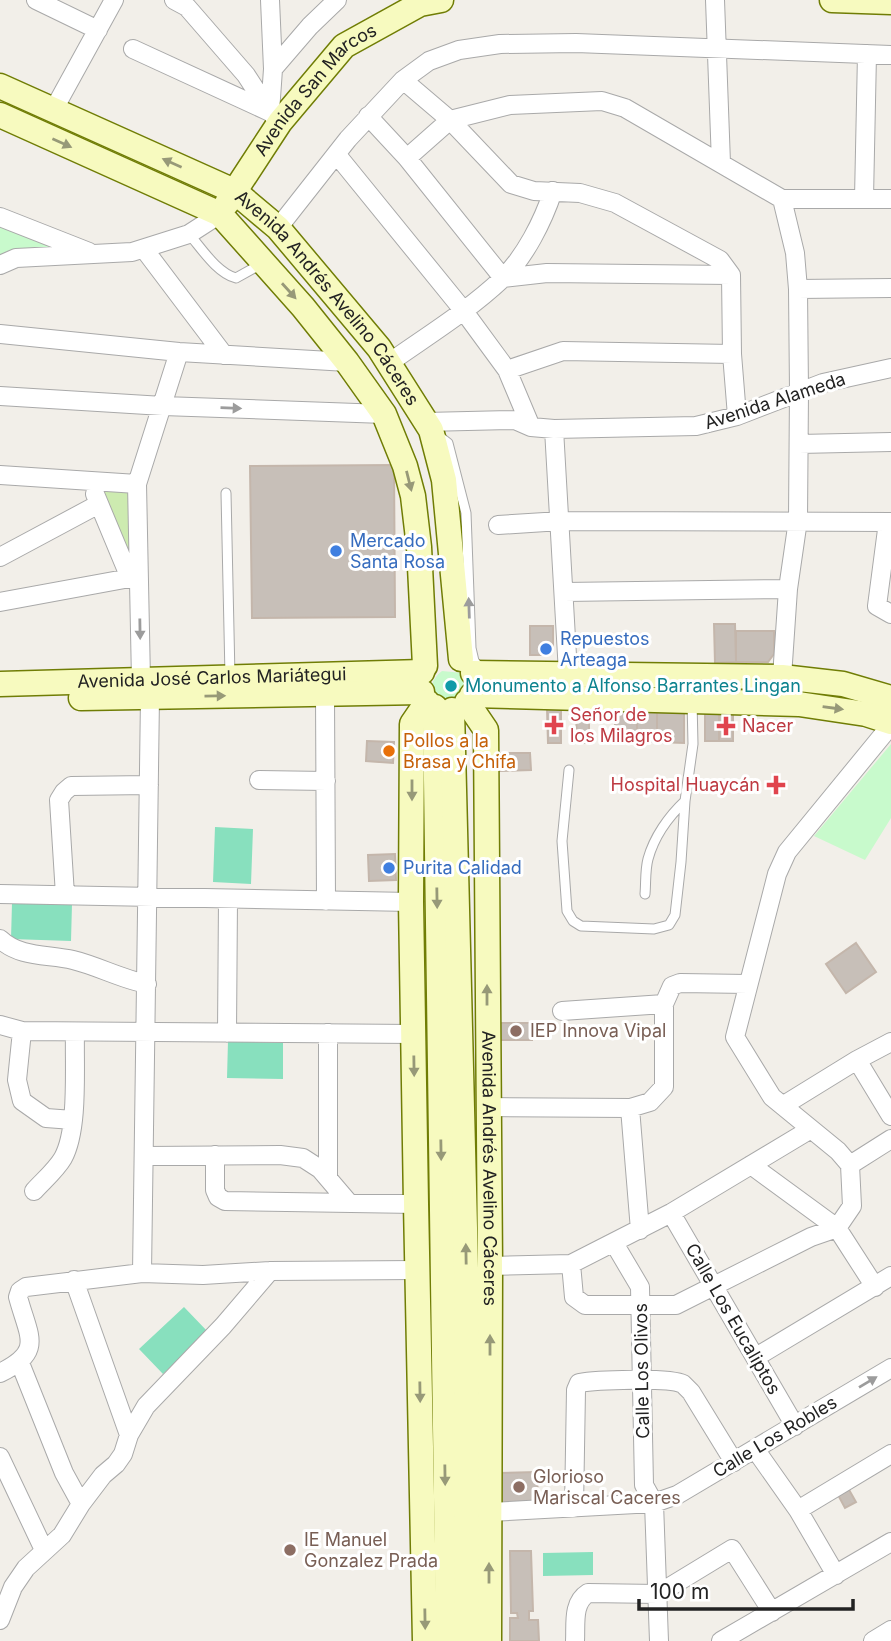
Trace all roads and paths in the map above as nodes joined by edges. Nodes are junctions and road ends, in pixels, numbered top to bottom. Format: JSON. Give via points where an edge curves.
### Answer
{"nodes":[{"id":1,"x":36,"y":0,"type":"edge"},
{"id":2,"x":114,"y":0,"type":"edge"},
{"id":3,"x":270,"y":0,"type":"edge"},
{"id":4,"x":337,"y":0,"type":"edge"},
{"id":5,"x":715,"y":0,"type":"edge"},
{"id":6,"x":832,"y":0,"type":"edge"},
{"id":7,"x":426,"y":1,"type":"edge"},
{"id":8,"x":183,"y":2,"type":"edge"},
{"id":9,"x":891,"y":2,"type":"edge"},
{"id":10,"x":57,"y":5,"type":"edge"},
{"id":11,"x":98,"y":30,"type":"junction"},
{"id":12,"x":133,"y":49,"type":"dead end"},
{"id":13,"x":717,"y":49,"type":"junction"},
{"id":14,"x":867,"y":54,"type":"junction"},
{"id":15,"x":891,"y":55,"type":"edge"},
{"id":16,"x":273,"y":69,"type":"junction"},
{"id":17,"x":403,"y":80,"type":"junction"},
{"id":18,"x":0,"y":86,"type":"edge"},
{"id":19,"x":54,"y":109,"type":"junction"},
{"id":20,"x":0,"y":115,"type":"edge"},
{"id":21,"x":368,"y":116,"type":"junction"},
{"id":22,"x":275,"y":117,"type":"junction"},
{"id":23,"x":450,"y":120,"type":"junction"},
{"id":24,"x":337,"y":155,"type":"junction"},
{"id":25,"x":407,"y":158,"type":"junction"},
{"id":26,"x":721,"y":163,"type":"junction"},
{"id":27,"x":234,"y":191,"type":"junction"},
{"id":28,"x":553,"y":191,"type":"junction"},
{"id":29,"x":864,"y":198,"type":"junction"},
{"id":30,"x":782,"y":199,"type":"junction"},
{"id":31,"x":891,"y":199,"type":"edge"},
{"id":32,"x":220,"y":214,"type":"junction"},
{"id":33,"x":0,"y":217,"type":"edge"},
{"id":34,"x":278,"y":228,"type":"junction"},
{"id":35,"x":181,"y":237,"type":"junction"},
{"id":36,"x":144,"y":249,"type":"junction"},
{"id":37,"x":95,"y":255,"type":"junction"},
{"id":38,"x":264,"y":262,"type":"junction"},
{"id":39,"x":0,"y":265,"type":"edge"},
{"id":40,"x":162,"y":273,"type":"junction"},
{"id":41,"x":731,"y":275,"type":"junction"},
{"id":42,"x":503,"y":278,"type":"junction"},
{"id":43,"x":891,"y":288,"type":"edge"},
{"id":44,"x":799,"y":289,"type":"junction"},
{"id":45,"x":463,"y":310,"type":"junction"},
{"id":46,"x":0,"y":334,"type":"edge"},
{"id":47,"x":179,"y":352,"type":"junction"},
{"id":48,"x":732,"y":354,"type":"junction"},
{"id":49,"x":224,"y":355,"type":"junction"},
{"id":50,"x":347,"y":362,"type":"junction"},
{"id":51,"x":389,"y":363,"type":"junction"},
{"id":52,"x":891,"y":368,"type":"edge"},
{"id":53,"x":507,"y":370,"type":"junction"},
{"id":54,"x":799,"y":391,"type":"junction"},
{"id":55,"x":0,"y":396,"type":"edge"},
{"id":56,"x":163,"y":406,"type":"junction"},
{"id":57,"x":384,"y":414,"type":"junction"},
{"id":58,"x":737,"y":416,"type":"junction"},
{"id":59,"x":428,"y":426,"type":"junction"},
{"id":60,"x":531,"y":427,"type":"junction"},
{"id":61,"x":554,"y":429,"type":"junction"},
{"id":62,"x":891,"y":442,"type":"edge"},
{"id":63,"x":799,"y":444,"type":"junction"},
{"id":64,"x":0,"y":475,"type":"edge"},
{"id":65,"x":90,"y":481,"type":"junction"},
{"id":66,"x":137,"y":484,"type":"junction"},
{"id":67,"x":226,"y":494,"type":"dead end"},
{"id":68,"x":99,"y":504,"type":"junction"},
{"id":69,"x":798,"y":520,"type":"junction"},
{"id":70,"x":561,"y":521,"type":"junction"},
{"id":71,"x":498,"y":525,"type":"dead end"},
{"id":72,"x":889,"y":529,"type":"edge"},
{"id":73,"x":0,"y":556,"type":"edge"},
{"id":74,"x":135,"y":578,"type":"junction"},
{"id":75,"x":788,"y":589,"type":"junction"},
{"id":76,"x":564,"y":592,"type":"junction"},
{"id":77,"x":0,"y":602,"type":"edge"},
{"id":78,"x":891,"y":614,"type":"edge"},
{"id":79,"x":568,"y":673,"type":"junction"},
{"id":80,"x":230,"y":677,"type":"junction"},
{"id":81,"x":782,"y":677,"type":"junction"},
{"id":82,"x":0,"y":684,"type":"edge"},
{"id":83,"x":449,"y":686,"type":"junction"},
{"id":84,"x":146,"y":689,"type":"junction"},
{"id":85,"x":756,"y":690,"type":"junction"},
{"id":86,"x":326,"y":695,"type":"junction"},
{"id":87,"x":891,"y":698,"type":"edge"},
{"id":88,"x":0,"y":700,"type":"edge"},
{"id":89,"x":692,"y":700,"type":"junction"},
{"id":90,"x":891,"y":724,"type":"edge"},
{"id":91,"x":569,"y":769,"type":"dead end"},
{"id":92,"x":259,"y":780,"type":"dead end"},
{"id":93,"x":326,"y":781,"type":"junction"},
{"id":94,"x":149,"y":785,"type":"junction"},
{"id":95,"x":685,"y":801,"type":"junction"},
{"id":96,"x":0,"y":894,"type":"edge"},
{"id":97,"x":645,"y":894,"type":"dead end"},
{"id":98,"x":65,"y":895,"type":"junction"},
{"id":99,"x":148,"y":897,"type":"junction"},
{"id":100,"x":228,"y":898,"type":"junction"},
{"id":101,"x":326,"y":901,"type":"junction"},
{"id":102,"x":411,"y":902,"type":"junction"},
{"id":103,"x":0,"y":939,"type":"edge"},
{"id":104,"x":147,"y":984,"type":"junction"},
{"id":105,"x":748,"y":984,"type":"junction"},
{"id":106,"x":664,"y":1004,"type":"junction"},
{"id":107,"x":562,"y":1011,"type":"dead end"},
{"id":108,"x":0,"y":1025,"type":"edge"},
{"id":109,"x":22,"y":1031,"type":"junction"},
{"id":110,"x":75,"y":1032,"type":"junction"},
{"id":111,"x":146,"y":1033,"type":"junction"},
{"id":112,"x":227,"y":1033,"type":"junction"},
{"id":113,"x":328,"y":1033,"type":"junction"},
{"id":114,"x":414,"y":1034,"type":"junction"},
{"id":115,"x":889,"y":1047,"type":"edge"},
{"id":116,"x":857,"y":1060,"type":"junction"},
{"id":117,"x":784,"y":1105,"type":"junction"},
{"id":118,"x":487,"y":1107,"type":"junction"},
{"id":119,"x":630,"y":1108,"type":"junction"},
{"id":120,"x":891,"y":1116,"type":"edge"},
{"id":121,"x":73,"y":1120,"type":"junction"},
{"id":122,"x":811,"y":1129,"type":"junction"},
{"id":123,"x":891,"y":1139,"type":"edge"},
{"id":124,"x":144,"y":1156,"type":"junction"},
{"id":125,"x":215,"y":1156,"type":"junction"},
{"id":126,"x":751,"y":1165,"type":"junction"},
{"id":127,"x":850,"y":1165,"type":"junction"},
{"id":128,"x":328,"y":1177,"type":"junction"},
{"id":129,"x":34,"y":1191,"type":"dead end"},
{"id":130,"x":349,"y":1203,"type":"junction"},
{"id":131,"x":416,"y":1204,"type":"junction"},
{"id":132,"x":671,"y":1213,"type":"junction"},
{"id":133,"x":837,"y":1228,"type":"junction"},
{"id":134,"x":640,"y":1230,"type":"junction"},
{"id":135,"x":614,"y":1243,"type":"junction"},
{"id":136,"x":571,"y":1265,"type":"junction"},
{"id":137,"x":490,"y":1266,"type":"junction"},
{"id":138,"x":417,"y":1270,"type":"junction"},
{"id":139,"x":270,"y":1271,"type":"junction"},
{"id":140,"x":142,"y":1273,"type":"junction"},
{"id":141,"x":891,"y":1276,"type":"edge"},
{"id":142,"x":74,"y":1280,"type":"junction"},
{"id":143,"x":714,"y":1285,"type":"junction"},
{"id":144,"x":875,"y":1287,"type":"junction"},
{"id":145,"x":641,"y":1303,"type":"junction"},
{"id":146,"x":756,"y":1357,"type":"junction"},
{"id":147,"x":20,"y":1363,"type":"junction"},
{"id":148,"x":891,"y":1368,"type":"edge"},
{"id":149,"x":0,"y":1373,"type":"edge"},
{"id":150,"x":642,"y":1380,"type":"junction"},
{"id":151,"x":795,"y":1426,"type":"junction"},
{"id":152,"x":129,"y":1435,"type":"junction"},
{"id":153,"x":755,"y":1449,"type":"junction"},
{"id":154,"x":891,"y":1454,"type":"edge"},
{"id":155,"x":0,"y":1457,"type":"edge"},
{"id":156,"x":733,"y":1462,"type":"junction"},
{"id":157,"x":654,"y":1503,"type":"junction"},
{"id":158,"x":81,"y":1504,"type":"junction"},
{"id":159,"x":574,"y":1508,"type":"junction"},
{"id":160,"x":798,"y":1510,"type":"junction"},
{"id":161,"x":490,"y":1512,"type":"junction"},
{"id":162,"x":891,"y":1542,"type":"edge"},
{"id":163,"x":44,"y":1549,"type":"junction"},
{"id":164,"x":836,"y":1575,"type":"junction"},
{"id":165,"x":658,"y":1594,"type":"junction"},
{"id":166,"x":772,"y":1612,"type":"junction"},
{"id":167,"x":0,"y":1620,"type":"edge"},
{"id":168,"x":425,"y":1641,"type":"edge"},
{"id":169,"x":448,"y":1641,"type":"edge"},
{"id":170,"x":467,"y":1641,"type":"edge"},
{"id":171,"x":489,"y":1641,"type":"edge"},
{"id":172,"x":575,"y":1641,"type":"edge"},
{"id":173,"x":659,"y":1641,"type":"edge"},
{"id":174,"x":721,"y":1641,"type":"edge"}],
"edges":[{"from":1,"to":10,"type":"street"},
{"from":2,"to":11,"type":"street"},
{"from":3,"to":16,"type":"street"},
{"from":4,"to":16,"type":"street"},
{"from":5,"to":13,"type":"street"},
{"from":6,"to":9,"type":"street"},
{"from":7,"to":22,"type":"street","name":"Avenida San Marcos","via":[[344,46]]},
{"from":8,"to":22,"type":"street","via":[[246,75]]},
{"from":10,"to":11,"type":"street"},
{"from":11,"to":19,"type":"street"},
{"from":12,"to":22,"type":"street"},
{"from":13,"to":14,"type":"street"},
{"from":13,"to":17,"type":"street","via":[[500,44],[458,50],[429,61]]},
{"from":13,"to":26,"type":"street"},
{"from":14,"to":15,"type":"street"},
{"from":14,"to":29,"type":"street"},
{"from":16,"to":22,"type":"street"},
{"from":17,"to":21,"type":"street"},
{"from":17,"to":23,"type":"street"},
{"from":18,"to":19,"type":"street","name":"Avenida Andrés Avelino Cáceres"},
{"from":27,"to":19,"type":"street","name":"Avenida Andrés Avelino Cáceres","one_way":true},
{"from":20,"to":32,"type":"street","name":"Avenida Andrés Avelino Cáceres","one_way":true},
{"from":21,"to":24,"type":"street"},
{"from":21,"to":25,"type":"street"},
{"from":22,"to":27,"type":"street","name":"Avenida San Marcos"},
{"from":23,"to":25,"type":"street"},
{"from":23,"to":26,"type":"street","via":[[510,105],[602,101],[625,108]]},
{"from":23,"to":28,"type":"street","via":[[511,184]]},
{"from":24,"to":34,"type":"street"},
{"from":24,"to":45,"type":"street"},
{"from":25,"to":42,"type":"street"},
{"from":26,"to":30,"type":"street"},
{"from":27,"to":32,"type":"street","name":"Avenida San Marcos"},
{"from":27,"to":34,"type":"street","name":"Avenida Andrés Avelino Cáceres"},
{"from":28,"to":41,"type":"street","via":[[615,203],[720,260]]},
{"from":28,"to":42,"type":"street","via":[[533,237]]},
{"from":29,"to":30,"type":"street"},
{"from":29,"to":31,"type":"street"},
{"from":30,"to":44,"type":"street"},
{"from":32,"to":35,"type":"street"},
{"from":32,"to":38,"type":"street","name":"Avenida Andrés Avelino Cáceres"},
{"from":33,"to":37,"type":"street"},
{"from":34,"to":51,"type":"street","name":"Avenida Andrés Avelino Cáceres"},
{"from":35,"to":36,"type":"street"},
{"from":35,"to":38,"type":"lane","via":[[229,276],[236,278]]},
{"from":35,"to":40,"type":"street"},
{"from":36,"to":37,"type":"street"},
{"from":36,"to":40,"type":"street"},
{"from":37,"to":39,"type":"street","via":[[16,258]]},
{"from":38,"to":50,"type":"street","name":"Avenida Andrés Avelino Cáceres","one_way":true},
{"from":40,"to":49,"type":"street"},
{"from":41,"to":42,"type":"street","via":[[547,273]]},
{"from":41,"to":48,"type":"street"},
{"from":42,"to":45,"type":"street"},
{"from":43,"to":44,"type":"street"},
{"from":44,"to":54,"type":"street"},
{"from":45,"to":51,"type":"street"},
{"from":45,"to":53,"type":"street"},
{"from":46,"to":47,"type":"street"},
{"from":47,"to":49,"type":"street"},
{"from":47,"to":56,"type":"street"},
{"from":48,"to":53,"type":"street","via":[[563,351]]},
{"from":48,"to":58,"type":"street"},
{"from":49,"to":50,"type":"street"},
{"from":50,"to":57,"type":"street","name":"Avenida Andrés Avelino Cáceres"},
{"from":51,"to":59,"type":"street","name":"Avenida Andrés Avelino Cáceres"},
{"from":52,"to":54,"type":"street","name":"Avenida Alameda"},
{"from":53,"to":60,"type":"street"},
{"from":54,"to":58,"type":"street","name":"Avenida Alameda"},
{"from":54,"to":63,"type":"street"},
{"from":55,"to":56,"type":"street"},
{"from":56,"to":57,"type":"street","one_way":true},
{"from":56,"to":66,"type":"street"},
{"from":57,"to":83,"type":"street","name":"Avenida Andrés Avelino Cáceres","one_way":true,"via":[[413,496],[419,547]]},
{"from":58,"to":61,"type":"street","name":"Avenida Alameda","via":[[696,426]]},
{"from":59,"to":60,"type":"street","name":"Avenida Alameda"},
{"from":83,"to":59,"type":"street","name":"Avenida Andrés Avelino Cáceres","one_way":true,"via":[[444,480]]},
{"from":60,"to":61,"type":"street","name":"Avenida Alameda"},
{"from":61,"to":70,"type":"street"},
{"from":62,"to":63,"type":"street"},
{"from":63,"to":69,"type":"street"},
{"from":64,"to":65,"type":"street"},
{"from":65,"to":66,"type":"street"},
{"from":65,"to":68,"type":"street"},
{"from":66,"to":74,"type":"street"},
{"from":67,"to":80,"type":"lane"},
{"from":68,"to":73,"type":"street"},
{"from":68,"to":74,"type":"street"},
{"from":69,"to":70,"type":"street"},
{"from":69,"to":72,"type":"street"},
{"from":69,"to":75,"type":"street"},
{"from":70,"to":71,"type":"street"},
{"from":70,"to":76,"type":"street"},
{"from":72,"to":78,"type":"street","via":[[877,606]]},
{"from":74,"to":77,"type":"street"},
{"from":74,"to":84,"type":"street","one_way":true},
{"from":75,"to":76,"type":"street"},
{"from":75,"to":81,"type":"street"},
{"from":76,"to":79,"type":"street"},
{"from":79,"to":83,"type":"street","name":"Avenida José Carlos Mariátegui"},
{"from":79,"to":85,"type":"street","name":"Avenida José Carlos Mariátegui"},
{"from":80,"to":83,"type":"street","name":"Avenida José Carlos Mariátegui"},
{"from":80,"to":84,"type":"street","name":"Avenida José Carlos Mariátegui"},
{"from":81,"to":85,"type":"street","name":"Avenida José Carlos Mariátegui"},
{"from":81,"to":87,"type":"street","name":"Avenida José Carlos Mariátegui","via":[[843,684]]},
{"from":82,"to":84,"type":"street","name":"Avenida José Carlos Mariátegui"},
{"from":83,"to":86,"type":"street","name":"Avenida José Carlos Mariátegui"},
{"from":83,"to":89,"type":"street","name":"Avenida José Carlos Mariátegui"},
{"from":83,"to":102,"type":"street","name":"Avenida Andrés Avelino Cáceres","one_way":true,"via":[[412,724]]},
{"from":118,"to":83,"type":"street","name":"Avenida Andrés Avelino Cáceres","one_way":true,"via":[[486,730]]},
{"from":83,"to":169,"type":"street","name":"Avenida Andrés Avelino Cáceres","one_way":true},
{"from":170,"to":83,"type":"street","name":"Avenida Andrés Avelino Cáceres","one_way":true,"via":[[466,1268]]},
{"from":84,"to":86,"type":"street","name":"Avenida José Carlos Mariátegui","one_way":true},
{"from":84,"to":88,"type":"street","name":"Avenida José Carlos Mariátegui"},
{"from":84,"to":94,"type":"street"},
{"from":85,"to":89,"type":"street","name":"Avenida José Carlos Mariátegui"},
{"from":85,"to":90,"type":"street","name":"Avenida José Carlos Mariátegui","one_way":true,"via":[[866,713]]},
{"from":86,"to":93,"type":"street"},
{"from":89,"to":95,"type":"lane","via":[[693,744]]},
{"from":90,"to":105,"type":"street","via":[[787,852]]},
{"from":91,"to":95,"type":"lane","via":[[562,841],[567,911],[581,926],[670,926],[678,894]]},
{"from":92,"to":93,"type":"street"},
{"from":93,"to":101,"type":"street"},
{"from":94,"to":98,"type":"street","via":[[71,786],[64,792],[59,800]]},
{"from":94,"to":99,"type":"street"},
{"from":95,"to":97,"type":"lane","via":[[664,825],[648,859]]},
{"from":96,"to":98,"type":"street"},
{"from":98,"to":99,"type":"street"},
{"from":99,"to":100,"type":"street"},
{"from":99,"to":104,"type":"street"},
{"from":100,"to":101,"type":"street"},
{"from":100,"to":112,"type":"street"},
{"from":101,"to":102,"type":"street"},
{"from":102,"to":114,"type":"street","name":"Avenida Andrés Avelino Cáceres"},
{"from":103,"to":104,"type":"street","via":[[29,954],[74,960]]},
{"from":104,"to":111,"type":"street"},
{"from":105,"to":106,"type":"street","via":[[680,983],[672,986]]},
{"from":105,"to":117,"type":"street","via":[[735,1037],[772,1097]]},
{"from":106,"to":107,"type":"street"},
{"from":106,"to":119,"type":"street","via":[[664,1087],[650,1102]]},
{"from":108,"to":109,"type":"street"},
{"from":109,"to":110,"type":"street"},
{"from":109,"to":121,"type":"street","via":[[17,1080],[22,1101],[46,1118]]},
{"from":110,"to":111,"type":"street"},
{"from":110,"to":121,"type":"street"},
{"from":111,"to":112,"type":"street"},
{"from":111,"to":124,"type":"street"},
{"from":112,"to":113,"type":"street"},
{"from":113,"to":114,"type":"street"},
{"from":113,"to":128,"type":"street"},
{"from":114,"to":131,"type":"street","name":"Avenida Andrés Avelino Cáceres","one_way":true},
{"from":115,"to":116,"type":"street"},
{"from":116,"to":117,"type":"street"},
{"from":116,"to":120,"type":"street"},
{"from":117,"to":122,"type":"street"},
{"from":118,"to":119,"type":"street"},
{"from":118,"to":137,"type":"street","name":"Avenida Andrés Avelino Cáceres"},
{"from":119,"to":134,"type":"street"},
{"from":121,"to":129,"type":"street","via":[[62,1160]]},
{"from":122,"to":126,"type":"street"},
{"from":122,"to":127,"type":"street"},
{"from":123,"to":127,"type":"street"},
{"from":124,"to":125,"type":"street"},
{"from":124,"to":140,"type":"street"},
{"from":125,"to":128,"type":"street","via":[[303,1158]]},
{"from":125,"to":130,"type":"street","via":[[218,1198]]},
{"from":126,"to":132,"type":"street"},
{"from":126,"to":133,"type":"street"},
{"from":127,"to":133,"type":"street","via":[[852,1206]]},
{"from":128,"to":130,"type":"street"},
{"from":130,"to":131,"type":"street"},
{"from":131,"to":138,"type":"street","name":"Avenida Andrés Avelino Cáceres"},
{"from":132,"to":134,"type":"street"},
{"from":132,"to":143,"type":"street","name":"Calle Los Eucaliptos"},
{"from":133,"to":143,"type":"street"},
{"from":133,"to":144,"type":"street"},
{"from":134,"to":135,"type":"street"},
{"from":135,"to":136,"type":"street"},
{"from":135,"to":145,"type":"street","name":"Calle Los Olivos","via":[[640,1287]]},
{"from":136,"to":137,"type":"street"},
{"from":136,"to":145,"type":"street","via":[[574,1297],[585,1305]]},
{"from":161,"to":137,"type":"street","name":"Avenida Andrés Avelino Cáceres","one_way":true},
{"from":138,"to":139,"type":"street"},
{"from":138,"to":168,"type":"street","name":"Avenida Andrés Avelino Cáceres","one_way":true},
{"from":139,"to":140,"type":"street"},
{"from":139,"to":152,"type":"street","via":[[146,1406]]},
{"from":140,"to":142,"type":"street"},
{"from":141,"to":144,"type":"street"},
{"from":142,"to":147,"type":"street","via":[[20,1291],[31,1344]]},
{"from":142,"to":152,"type":"street"},
{"from":143,"to":145,"type":"street","via":[[676,1305]]},
{"from":143,"to":146,"type":"street","name":"Calle Los Eucaliptos"},
{"from":144,"to":146,"type":"street"},
{"from":145,"to":150,"type":"street","name":"Calle Los Olivos"},
{"from":146,"to":151,"type":"street","name":"Calle Los Eucaliptos"},
{"from":147,"to":149,"type":"street"},
{"from":147,"to":158,"type":"street"},
{"from":151,"to":148,"type":"street","name":"Calle Los Robles","one_way":true},
{"from":150,"to":156,"type":"street","via":[[684,1384]]},
{"from":150,"to":157,"type":"street","name":"Calle Los Olivos","via":[[644,1485]]},
{"from":150,"to":159,"type":"street","via":[[579,1383]]},
{"from":151,"to":153,"type":"street","name":"Calle Los Robles"},
{"from":152,"to":158,"type":"street","via":[[116,1464]]},
{"from":153,"to":156,"type":"street","name":"Calle Los Robles"},
{"from":153,"to":160,"type":"street"},
{"from":154,"to":160,"type":"street"},
{"from":155,"to":163,"type":"street"},
{"from":156,"to":157,"type":"street","name":"Calle Los Robles"},
{"from":157,"to":159,"type":"street","name":"Calle Los Robles"},
{"from":157,"to":165,"type":"street","name":"Calle Los Olivos"},
{"from":158,"to":163,"type":"street","via":[[62,1535]]},
{"from":159,"to":161,"type":"street","name":"Calle Los Robles"},
{"from":160,"to":164,"type":"street"},
{"from":171,"to":161,"type":"street","name":"Avenida Andrés Avelino Cáceres","one_way":true},
{"from":162,"to":164,"type":"street"},
{"from":163,"to":167,"type":"street","via":[[13,1587]]},
{"from":164,"to":166,"type":"street"},
{"from":165,"to":166,"type":"street","via":[[732,1549]]},
{"from":165,"to":172,"type":"street","via":[[588,1593],[576,1607]]},
{"from":165,"to":173,"type":"street","name":"Calle Los Olivos"},
{"from":166,"to":174,"type":"street"}]}
